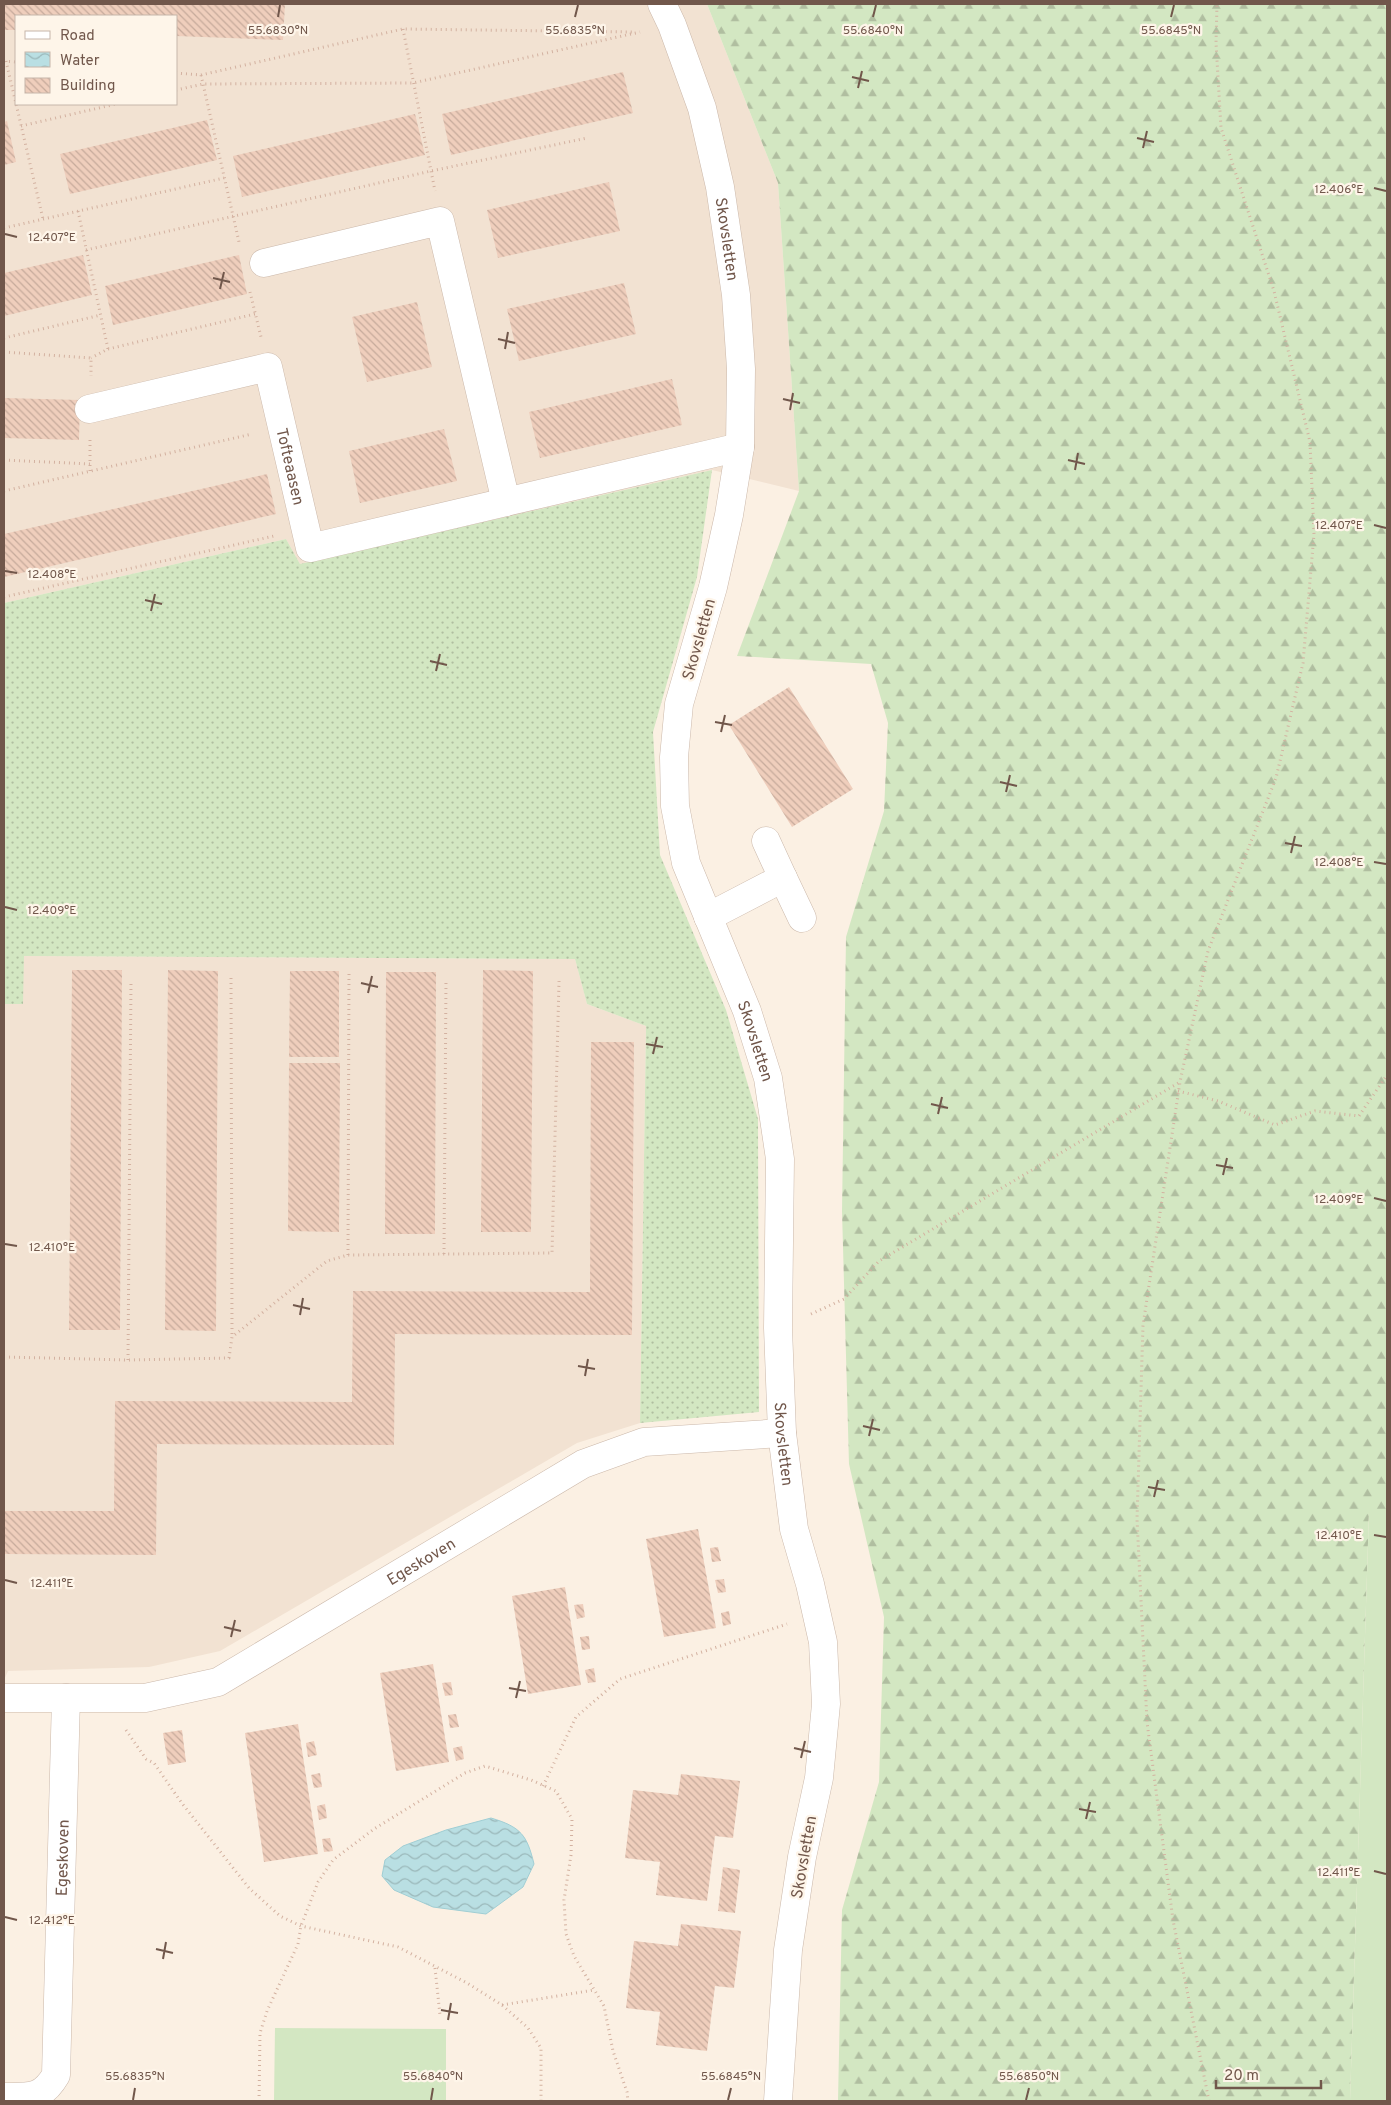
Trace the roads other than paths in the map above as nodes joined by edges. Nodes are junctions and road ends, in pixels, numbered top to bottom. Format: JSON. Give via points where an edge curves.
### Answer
{"nodes":[{"id":1,"x":667,"y":14,"type":"edge"},
{"id":2,"x":252,"y":257,"type":"road end"},
{"id":3,"x":89,"y":409,"type":"dead end"},
{"id":4,"x":740,"y":447,"type":"junction"},
{"id":5,"x":506,"y":502,"type":"junction"},
{"id":6,"x":766,"y":840,"type":"dead end"},
{"id":7,"x":783,"y":878,"type":"junction"},
{"id":8,"x":708,"y":917,"type":"junction"},
{"id":9,"x":802,"y":918,"type":"dead end"},
{"id":10,"x":782,"y":1433,"type":"junction"},
{"id":11,"x":4,"y":1698,"type":"edge"},
{"id":12,"x":66,"y":1698,"type":"junction"},
{"id":13,"x":50,"y":2094,"type":"edge"},
{"id":14,"x":4,"y":2097,"type":"edge"},
{"id":15,"x":778,"y":2101,"type":"edge"}],
"edges":[{"from":1,"to":4,"type":"street","name":"Skovsletten","via":[[702,108],[720,187],[736,296],[741,369]]},
{"from":2,"to":5,"type":"street","via":[[440,221]]},
{"from":3,"to":5,"type":"street","name":"Tofteaasen","via":[[268,367],[310,548]]},
{"from":4,"to":5,"type":"street","name":"Tofteaasen"},
{"from":4,"to":8,"type":"street","name":"Skovsletten","via":[[713,587],[679,704],[674,757],[675,806],[686,863]]},
{"from":6,"to":7,"type":"street"},
{"from":7,"to":8,"type":"street"},
{"from":7,"to":9,"type":"street"},
{"from":8,"to":10,"type":"street","name":"Skovsletten","via":[[747,1011],[768,1078],[780,1159],[778,1328]]},
{"from":10,"to":12,"type":"street","name":"Egeskoven","via":[[644,1442],[583,1464],[218,1682],[145,1698]]},
{"from":10,"to":15,"type":"street","name":"Skovsletten","via":[[794,1529],[823,1642],[826,1704],[819,1778],[802,1857],[788,1950]]},
{"from":11,"to":12,"type":"street","name":"Egeskoven"},
{"from":12,"to":13,"type":"street","name":"Egeskoven","via":[[58,2060]]},
{"from":13,"to":14,"type":"street","name":"Egeskoven"}]}
